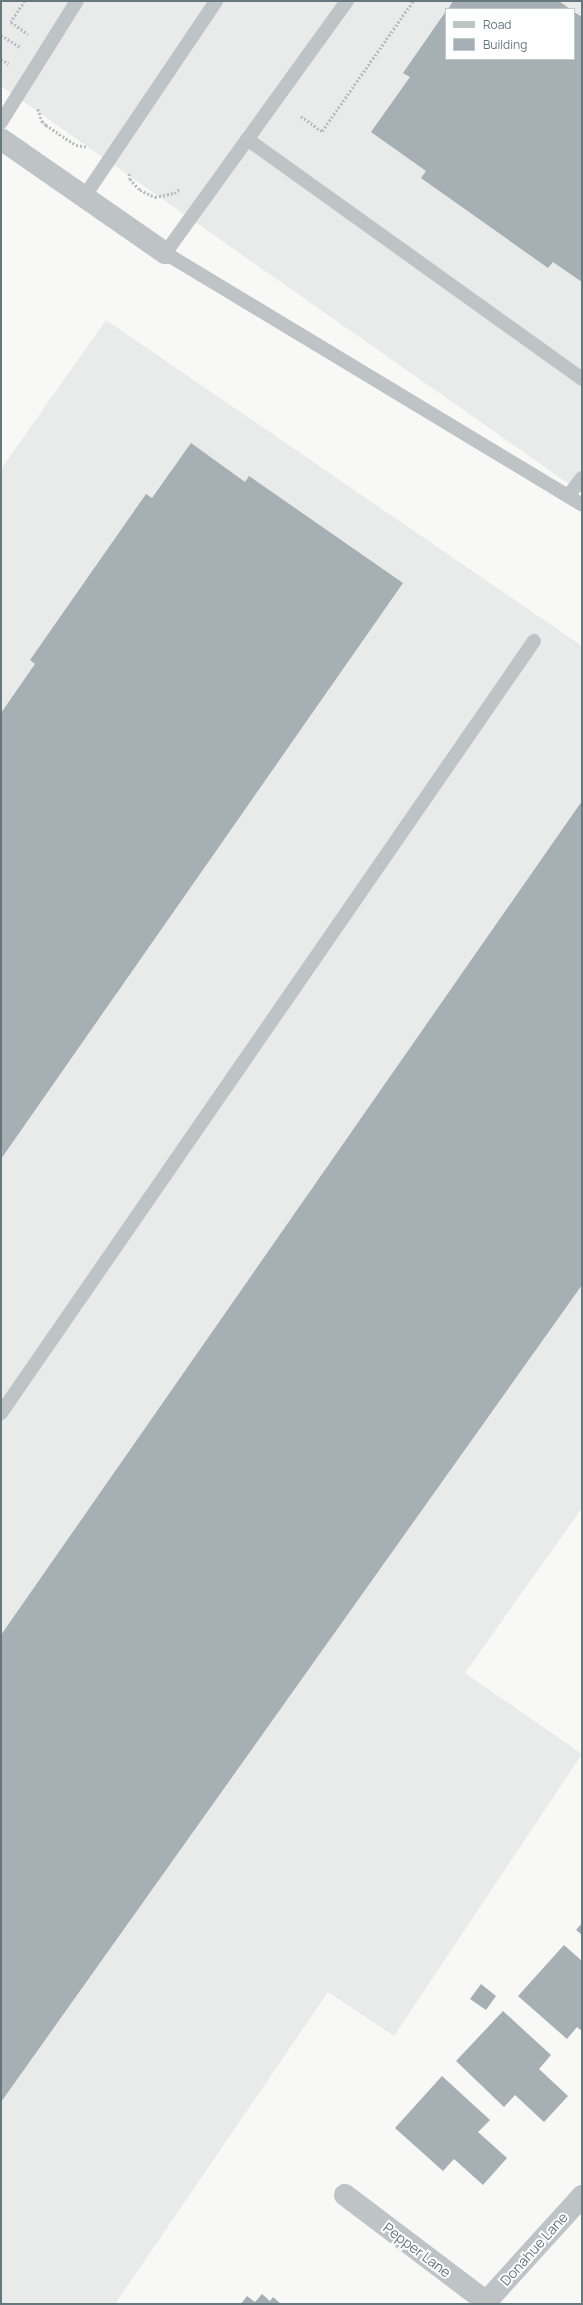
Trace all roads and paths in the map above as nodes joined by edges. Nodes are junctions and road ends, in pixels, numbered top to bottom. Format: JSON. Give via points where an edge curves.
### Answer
{"nodes":[{"id":1,"x":25,"y":1,"type":"edge"},
{"id":2,"x":77,"y":1,"type":"edge"},
{"id":3,"x":216,"y":1,"type":"edge"},
{"id":4,"x":347,"y":1,"type":"edge"},
{"id":5,"x":413,"y":1,"type":"edge"},
{"id":6,"x":1,"y":35,"type":"edge"},
{"id":7,"x":38,"y":107,"type":"dead end"},
{"id":8,"x":301,"y":116,"type":"dead end"},
{"id":9,"x":1,"y":122,"type":"edge"},
{"id":10,"x":1,"y":139,"type":"edge"},
{"id":11,"x":247,"y":139,"type":"junction"},
{"id":12,"x":92,"y":147,"type":"dead end"},
{"id":13,"x":129,"y":168,"type":"dead end"},
{"id":14,"x":184,"y":183,"type":"dead end"},
{"id":15,"x":84,"y":197,"type":"junction"},
{"id":16,"x":164,"y":253,"type":"junction"},
{"id":17,"x":582,"y":379,"type":"edge"},
{"id":18,"x":582,"y":478,"type":"edge"},
{"id":19,"x":568,"y":496,"type":"junction"},
{"id":20,"x":582,"y":505,"type":"edge"},
{"id":21,"x":534,"y":641,"type":"dead end"},
{"id":22,"x":1,"y":1413,"type":"edge"},
{"id":23,"x":346,"y":2196,"type":"dead end"},
{"id":24,"x":582,"y":2196,"type":"edge"},
{"id":25,"x":488,"y":2303,"type":"edge"}],
"edges":[{"from":1,"to":6,"type":"path","via":[[11,22],[30,36],[22,48]]},
{"from":2,"to":9,"type":"lane"},
{"from":3,"to":15,"type":"lane"},
{"from":4,"to":11,"type":"lane"},
{"from":5,"to":8,"type":"path","via":[[322,131]]},
{"from":7,"to":12,"type":"path","via":[[38,114],[46,125],[76,145]]},
{"from":10,"to":15,"type":"street"},
{"from":11,"to":16,"type":"lane"},
{"from":11,"to":17,"type":"lane"},
{"from":13,"to":14,"type":"path","via":[[130,179],[134,185],[155,197],[174,193]]},
{"from":15,"to":16,"type":"street"},
{"from":16,"to":19,"type":"lane"},
{"from":18,"to":19,"type":"lane"},
{"from":19,"to":20,"type":"lane"},
{"from":21,"to":22,"type":"lane"},
{"from":23,"to":25,"type":"street","name":"Pepper Lane"},
{"from":24,"to":25,"type":"street","name":"Donahue Lane"}]}
